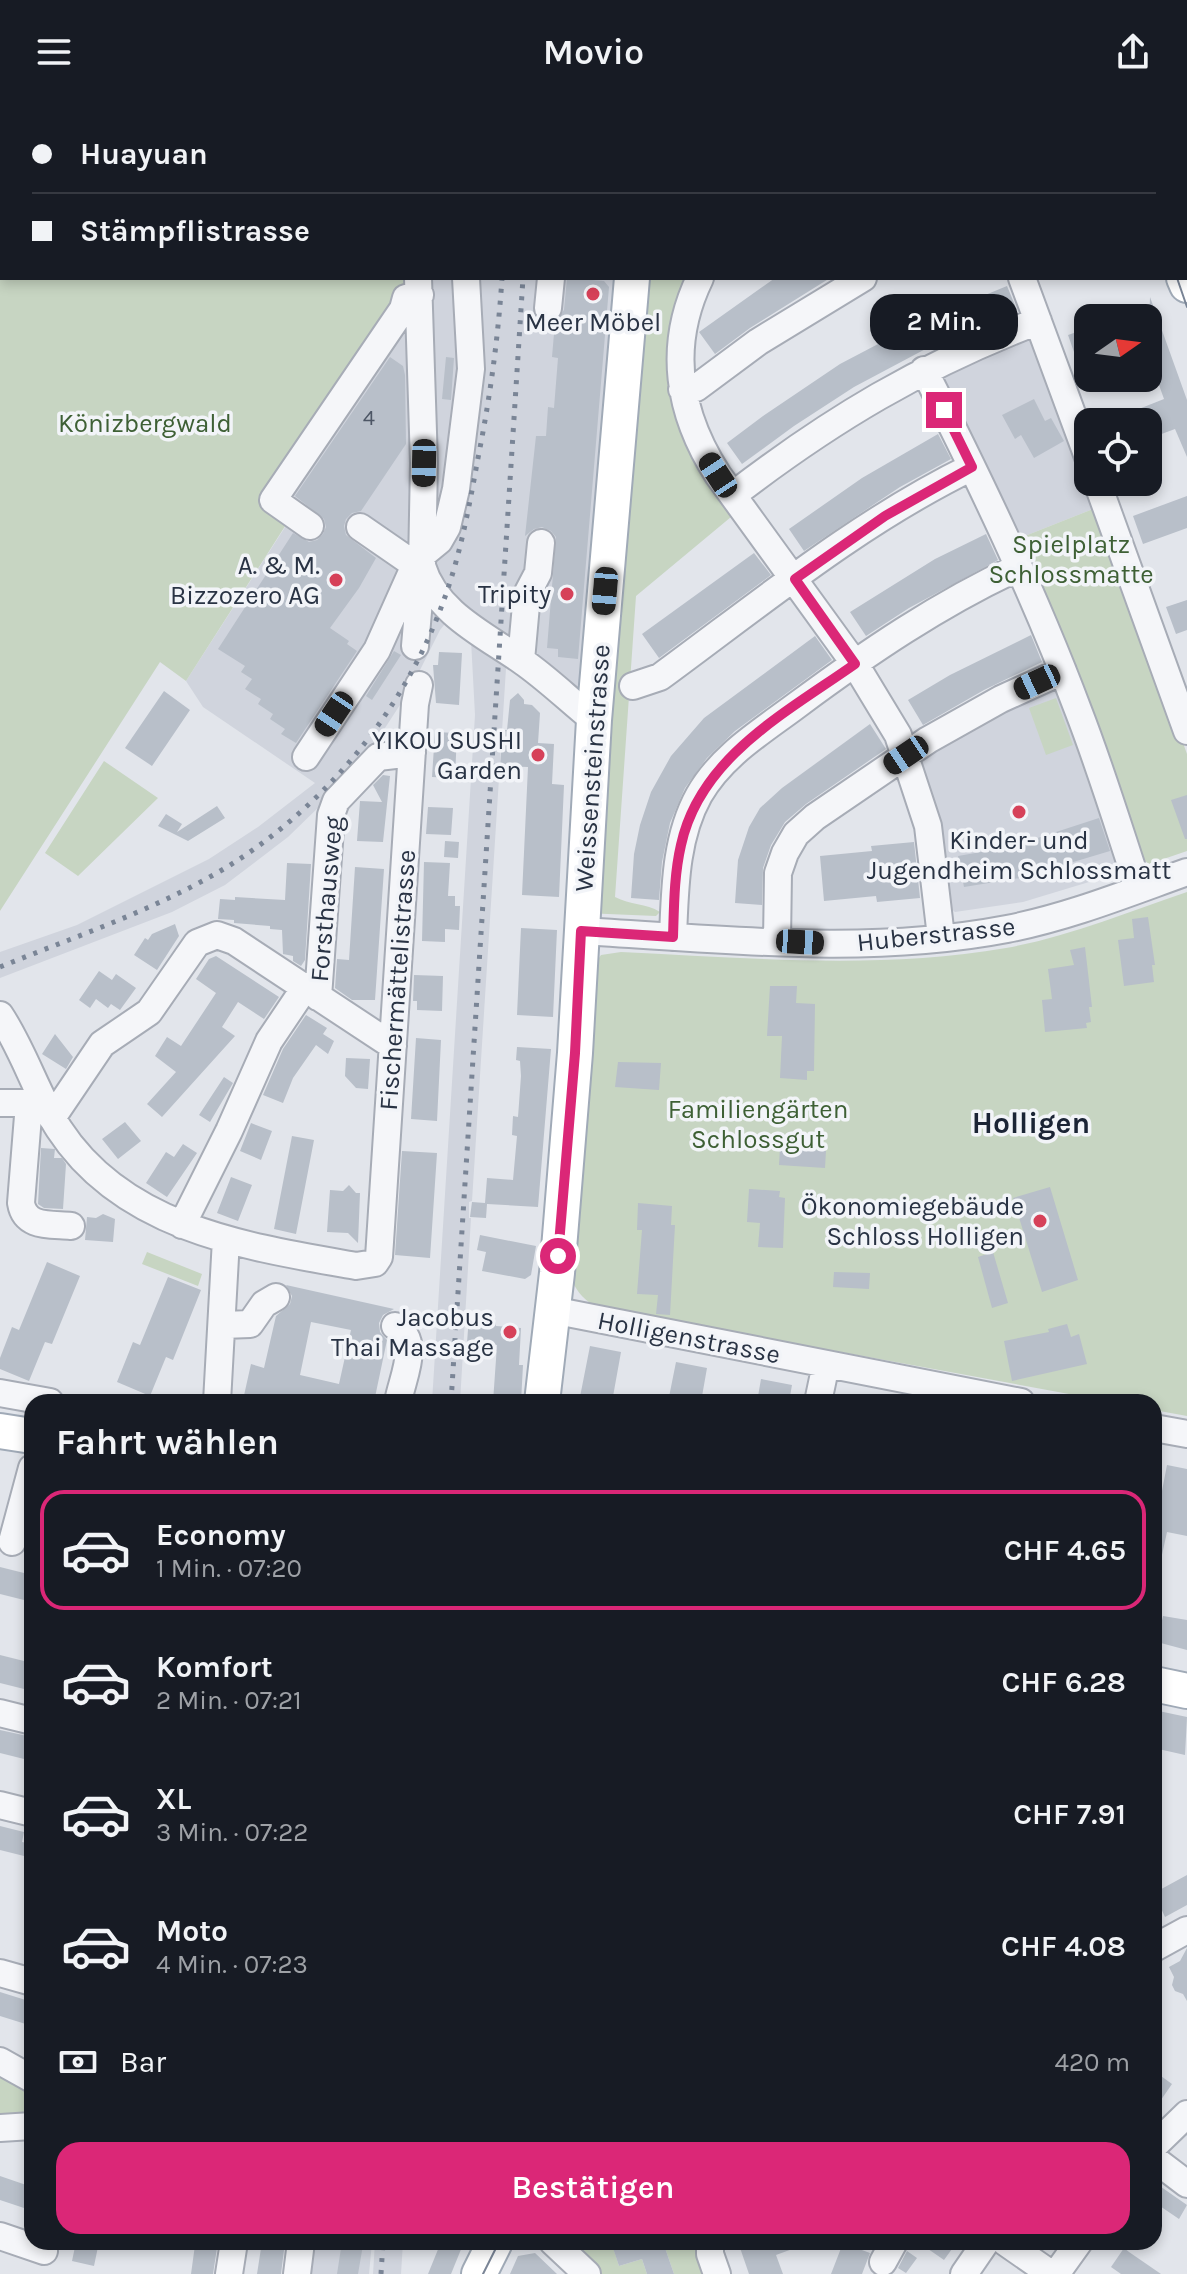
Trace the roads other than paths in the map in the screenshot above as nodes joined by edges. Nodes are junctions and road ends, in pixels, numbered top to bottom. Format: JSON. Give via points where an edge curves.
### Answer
{"nodes":[{"id":1,"x":466,"y":280,"type":"edge"},
{"id":2,"x":551,"y":280,"type":"edge"},
{"id":3,"x":632,"y":280,"type":"edge"},
{"id":4,"x":699,"y":280,"type":"edge"},
{"id":5,"x":860,"y":280,"type":"edge"},
{"id":6,"x":1023,"y":280,"type":"edge"},
{"id":7,"x":419,"y":286,"type":"edge"},
{"id":8,"x":548,"y":308,"type":"dead end"},
{"id":9,"x":1038,"y":321,"type":"junction"},
{"id":10,"x":924,"y":370,"type":"junction"},
{"id":11,"x":682,"y":389,"type":"junction"},
{"id":12,"x":1074,"y":419,"type":"edge"},
{"id":13,"x":972,"y":467,"type":"junction"},
{"id":14,"x":733,"y":495,"type":"junction"},
{"id":15,"x":1102,"y":496,"type":"edge"},
{"id":16,"x":310,"y":526,"type":"dead end"},
{"id":17,"x":360,"y":527,"type":"dead end"},
{"id":18,"x":541,"y":543,"type":"dead end"},
{"id":19,"x":420,"y":562,"type":"junction"},
{"id":20,"x":1019,"y":567,"type":"junction"},
{"id":21,"x":795,"y":579,"type":"junction"},
{"id":22,"x":415,"y":646,"type":"dead end"},
{"id":23,"x":521,"y":660,"type":"junction"},
{"id":24,"x":855,"y":664,"type":"junction"},
{"id":25,"x":1063,"y":671,"type":"junction"},
{"id":26,"x":419,"y":685,"type":"dead end"},
{"id":27,"x":633,"y":686,"type":"dead end"},
{"id":28,"x":594,"y":720,"type":"junction"},
{"id":29,"x":1187,"y":731,"type":"edge"},
{"id":30,"x":412,"y":753,"type":"junction"},
{"id":31,"x":906,"y":755,"type":"junction"},
{"id":32,"x":306,"y":757,"type":"dead end"},
{"id":33,"x":1187,"y":872,"type":"edge"},
{"id":34,"x":1139,"y":889,"type":"junction"},
{"id":35,"x":581,"y":931,"type":"junction"},
{"id":36,"x":673,"y":937,"type":"junction"},
{"id":37,"x":941,"y":937,"type":"junction"},
{"id":38,"x":777,"y":941,"type":"junction"},
{"id":39,"x":311,"y":993,"type":"junction"},
{"id":40,"x":0,"y":1015,"type":"edge"},
{"id":41,"x":393,"y":1046,"type":"junction"},
{"id":42,"x":0,"y":1103,"type":"edge"},
{"id":43,"x":43,"y":1108,"type":"junction"},
{"id":44,"x":182,"y":1225,"type":"junction"},
{"id":45,"x":71,"y":1226,"type":"dead end"},
{"id":46,"x":226,"y":1239,"type":"junction"},
{"id":47,"x":276,"y":1297,"type":"dead end"},
{"id":48,"x":552,"y":1310,"type":"junction"},
{"id":49,"x":223,"y":1325,"type":"junction"},
{"id":50,"x":395,"y":1326,"type":"dead end"},
{"id":51,"x":826,"y":1364,"type":"junction"},
{"id":52,"x":0,"y":1393,"type":"edge"},
{"id":53,"x":218,"y":1394,"type":"edge"},
{"id":54,"x":400,"y":1394,"type":"edge"},
{"id":55,"x":543,"y":1394,"type":"edge"},
{"id":56,"x":820,"y":1394,"type":"edge"},
{"id":57,"x":974,"y":1394,"type":"edge"},
{"id":58,"x":24,"y":1397,"type":"edge"},
{"id":59,"x":1162,"y":1429,"type":"edge"},
{"id":60,"x":0,"y":1431,"type":"edge"},
{"id":61,"x":1187,"y":1434,"type":"edge"},
{"id":62,"x":24,"y":1435,"type":"edge"},
{"id":63,"x":24,"y":1504,"type":"edge"},
{"id":64,"x":15,"y":1545,"type":"edge"},
{"id":65,"x":1162,"y":1686,"type":"edge"},
{"id":66,"x":1187,"y":1691,"type":"edge"},
{"id":67,"x":0,"y":1713,"type":"edge"},
{"id":68,"x":24,"y":1719,"type":"edge"},
{"id":69,"x":0,"y":1805,"type":"edge"},
{"id":70,"x":24,"y":1811,"type":"edge"},
{"id":71,"x":1187,"y":1930,"type":"edge"},
{"id":72,"x":1162,"y":1944,"type":"edge"},
{"id":73,"x":0,"y":1973,"type":"edge"},
{"id":74,"x":24,"y":1980,"type":"edge"},
{"id":75,"x":0,"y":2061,"type":"edge"},
{"id":76,"x":24,"y":2074,"type":"edge"},
{"id":77,"x":1187,"y":2114,"type":"edge"},
{"id":78,"x":24,"y":2126,"type":"edge"},
{"id":79,"x":0,"y":2128,"type":"edge"},
{"id":80,"x":1162,"y":2138,"type":"edge"},
{"id":81,"x":1162,"y":2165,"type":"edge"},
{"id":82,"x":1187,"y":2184,"type":"edge"},
{"id":83,"x":0,"y":2236,"type":"edge"},
{"id":84,"x":24,"y":2247,"type":"edge"},
{"id":85,"x":233,"y":2250,"type":"edge"},
{"id":86,"x":300,"y":2250,"type":"edge"},
{"id":87,"x":491,"y":2250,"type":"edge"},
{"id":88,"x":562,"y":2250,"type":"edge"},
{"id":89,"x":710,"y":2250,"type":"edge"},
{"id":90,"x":980,"y":2250,"type":"edge"},
{"id":91,"x":1017,"y":2250,"type":"edge"},
{"id":92,"x":1073,"y":2250,"type":"edge"},
{"id":93,"x":229,"y":2274,"type":"edge"},
{"id":94,"x":297,"y":2274,"type":"edge"},
{"id":95,"x":479,"y":2274,"type":"edge"},
{"id":96,"x":587,"y":2274,"type":"edge"},
{"id":97,"x":717,"y":2274,"type":"edge"},
{"id":98,"x":964,"y":2274,"type":"edge"},
{"id":99,"x":1054,"y":2274,"type":"edge"}],
"edges":[{"from":1,"to":19,"type":"street","via":[[471,369],[456,489],[447,527]]},
{"from":2,"to":8,"type":"street"},
{"from":3,"to":28,"type":"main road","name":"Weissensteinstrasse"},
{"from":4,"to":11,"type":"street","via":[[681,345]]},
{"from":5,"to":11,"type":"street","via":[[758,342],[696,388]]},
{"from":6,"to":9,"type":"street"},
{"from":7,"to":16,"type":"street","via":[[273,500]]},
{"from":7,"to":19,"type":"street","via":[[424,463]]},
{"from":9,"to":10,"type":"street"},
{"from":9,"to":12,"type":"street"},
{"from":10,"to":13,"type":"street"},
{"from":10,"to":14,"type":"street","via":[[845,414]]},
{"from":11,"to":14,"type":"street","via":[[695,436]]},
{"from":13,"to":20,"type":"street"},
{"from":13,"to":21,"type":"street","via":[[885,516]]},
{"from":14,"to":21,"type":"street"},
{"from":15,"to":29,"type":"street"},
{"from":17,"to":19,"type":"street"},
{"from":18,"to":23,"type":"street","via":[[538,573],[527,594]]},
{"from":19,"to":22,"type":"street"},
{"from":19,"to":23,"type":"street","via":[[435,593],[470,628]]},
{"from":19,"to":32,"type":"street","via":[[377,650]]},
{"from":20,"to":24,"type":"street","via":[[940,608]]},
{"from":20,"to":25,"type":"street"},
{"from":21,"to":24,"type":"street"},
{"from":21,"to":27,"type":"street","via":[[660,677]]},
{"from":23,"to":28,"type":"street"},
{"from":24,"to":31,"type":"street"},
{"from":24,"to":36,"type":"street","via":[[750,739],[709,780],[681,846]]},
{"from":25,"to":31,"type":"street","via":[[963,718]]},
{"from":25,"to":34,"type":"street"},
{"from":26,"to":30,"type":"street","name":"Fischermättelistrasse"},
{"from":28,"to":35,"type":"main road","name":"Weissensteinstrasse"},
{"from":30,"to":39,"type":"street","name":"Forsthausweg","via":[[378,757],[336,801]]},
{"from":30,"to":41,"type":"street","name":"Fischermättelistrasse"},
{"from":31,"to":37,"type":"street","via":[[928,826]]},
{"from":31,"to":38,"type":"street","via":[[796,834],[778,873]]},
{"from":33,"to":34,"type":"street","name":"Huberstrasse"},
{"from":34,"to":37,"type":"street","name":"Huberstrasse","via":[[1029,925]]},
{"from":35,"to":36,"type":"street","name":"Huberstrasse"},
{"from":35,"to":48,"type":"main road","name":"Weissensteinstrasse"},
{"from":36,"to":38,"type":"street","name":"Huberstrasse"},
{"from":37,"to":38,"type":"street","name":"Huberstrasse","via":[[861,944]]},
{"from":39,"to":41,"type":"street","name":"Forsthausweg"},
{"from":39,"to":43,"type":"street","name":"Forsthausweg","via":[[228,938],[202,939],[149,1012],[102,1044]]},
{"from":39,"to":44,"type":"street","name":"Forsthausweg","via":[[275,1030]]},
{"from":40,"to":43,"type":"street"},
{"from":41,"to":46,"type":"street","name":"Fischermättelistrasse","via":[[375,1263],[298,1256]]},
{"from":42,"to":43,"type":"street"},
{"from":43,"to":44,"type":"street","via":[[73,1149],[112,1187]]},
{"from":43,"to":45,"type":"street","via":[[28,1116],[22,1213],[41,1224]]},
{"from":44,"to":46,"type":"street"},
{"from":46,"to":49,"type":"street"},
{"from":47,"to":49,"type":"street","via":[[250,1324]]},
{"from":48,"to":51,"type":"street","name":"Holligenstrasse"},
{"from":48,"to":55,"type":"main road","name":"Weissensteinstrasse"},
{"from":49,"to":53,"type":"street"},
{"from":50,"to":54,"type":"street","via":[[410,1343]]},
{"from":51,"to":56,"type":"street"},
{"from":51,"to":57,"type":"street","name":"Holligenstrasse"},
{"from":52,"to":58,"type":"street"},
{"from":59,"to":61,"type":"street"},
{"from":60,"to":62,"type":"main road"},
{"from":63,"to":64,"type":"street"},
{"from":65,"to":66,"type":"main road"},
{"from":67,"to":68,"type":"street"},
{"from":69,"to":70,"type":"street"},
{"from":71,"to":72,"type":"street"},
{"from":73,"to":74,"type":"street"},
{"from":75,"to":76,"type":"street"},
{"from":77,"to":80,"type":"street"},
{"from":78,"to":79,"type":"street"},
{"from":81,"to":82,"type":"street"},
{"from":83,"to":84,"type":"street"},
{"from":85,"to":93,"type":"street"},
{"from":86,"to":94,"type":"street"},
{"from":87,"to":95,"type":"main road"},
{"from":88,"to":96,"type":"street"},
{"from":89,"to":97,"type":"street"},
{"from":90,"to":98,"type":"street"},
{"from":91,"to":99,"type":"street"},
{"from":92,"to":99,"type":"street"}]}
